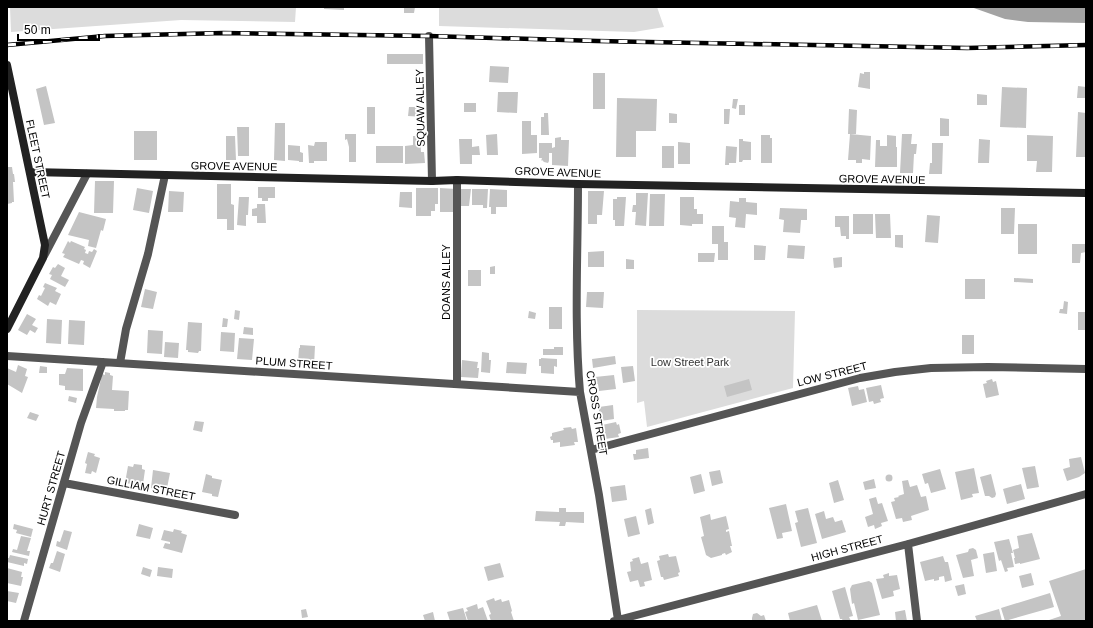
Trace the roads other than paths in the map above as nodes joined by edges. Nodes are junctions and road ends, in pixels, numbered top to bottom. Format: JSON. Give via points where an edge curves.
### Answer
{"nodes":[{"id":1,"x":430,"y":36,"type":"dead end"},
{"id":2,"x":7,"y":65,"type":"edge"},
{"id":3,"x":30,"y":172,"type":"junction"},
{"id":4,"x":87,"y":174,"type":"junction"},
{"id":5,"x":165,"y":175,"type":"junction"},
{"id":6,"x":457,"y":180,"type":"junction"},
{"id":7,"x":432,"y":181,"type":"junction"},
{"id":8,"x":578,"y":184,"type":"junction"},
{"id":9,"x":1086,"y":193,"type":"edge"},
{"id":10,"x":43,"y":258,"type":"junction"},
{"id":11,"x":7,"y":329,"type":"edge"},
{"id":12,"x":7,"y":356,"type":"edge"},
{"id":13,"x":103,"y":362,"type":"junction"},
{"id":14,"x":120,"y":363,"type":"junction"},
{"id":15,"x":1086,"y":369,"type":"edge"},
{"id":16,"x":457,"y":384,"type":"junction"},
{"id":17,"x":580,"y":392,"type":"junction"},
{"id":18,"x":591,"y":450,"type":"junction"},
{"id":19,"x":64,"y":482,"type":"junction"},
{"id":20,"x":1086,"y":494,"type":"edge"},
{"id":21,"x":235,"y":515,"type":"dead end"},
{"id":22,"x":908,"y":544,"type":"junction"},
{"id":23,"x":616,"y":620,"type":"edge"},
{"id":24,"x":24,"y":621,"type":"edge"},
{"id":25,"x":917,"y":621,"type":"edge"}],
"edges":[{"from":1,"to":7,"type":"street","name":"SQUAW ALLEY"},
{"from":2,"to":3,"type":"main road","name":"FLEET STREET"},
{"from":3,"to":4,"type":"main road","name":"GROVE AVENUE"},
{"from":3,"to":10,"type":"main road","name":"FLEET STREET","via":[[45,245]]},
{"from":4,"to":5,"type":"main road","name":"GROVE AVENUE"},
{"from":4,"to":10,"type":"street"},
{"from":5,"to":7,"type":"main road","name":"GROVE AVENUE"},
{"from":5,"to":14,"type":"street","via":[[148,254],[126,329]]},
{"from":6,"to":7,"type":"main road","name":"GROVE AVENUE"},
{"from":6,"to":8,"type":"main road","name":"GROVE AVENUE"},
{"from":6,"to":16,"type":"street","name":"DOANS ALLEY"},
{"from":8,"to":9,"type":"main road","name":"GROVE AVENUE"},
{"from":8,"to":17,"type":"street","name":"CROSS STREET"},
{"from":10,"to":11,"type":"main road"},
{"from":12,"to":13,"type":"street","name":"PLUM STREET"},
{"from":13,"to":14,"type":"street","name":"PLUM STREET"},
{"from":13,"to":19,"type":"street","name":"HURT STREET","via":[[81,423]]},
{"from":14,"to":16,"type":"street","name":"PLUM STREET"},
{"from":15,"to":18,"type":"street","name":"LOW STREET","via":[[956,367],[895,372],[860,378]]},
{"from":16,"to":17,"type":"street","name":"PLUM STREET"},
{"from":17,"to":18,"type":"street","name":"CROSS STREET"},
{"from":18,"to":23,"type":"street","name":"CROSS STREET"},
{"from":19,"to":21,"type":"street","name":"GILLIAM STREET"},
{"from":19,"to":24,"type":"street","name":"HURT STREET"},
{"from":20,"to":22,"type":"street","name":"HIGH STREET"},
{"from":22,"to":23,"type":"street","name":"HIGH STREET"},
{"from":22,"to":25,"type":"street"}]}
